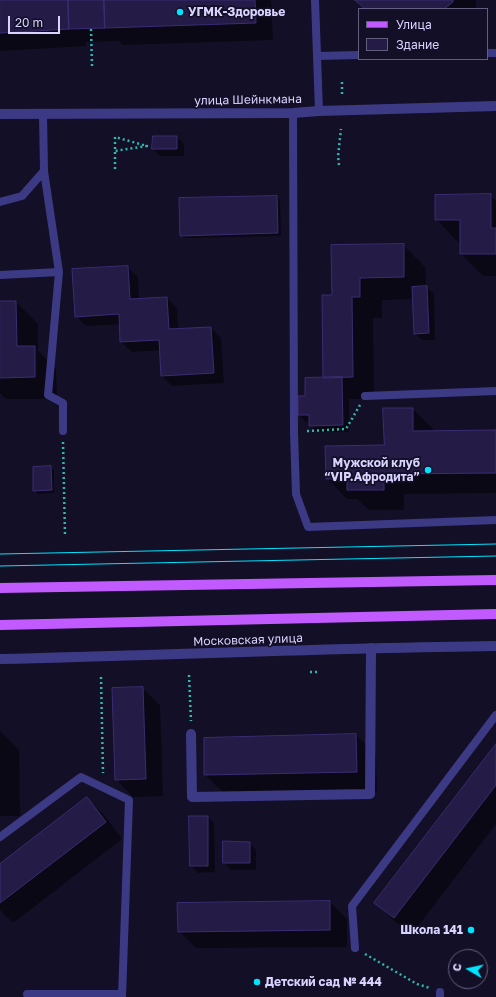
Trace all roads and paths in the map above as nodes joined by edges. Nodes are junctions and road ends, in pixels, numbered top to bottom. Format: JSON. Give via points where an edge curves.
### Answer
{"nodes":[{"id":1,"x":315,"y":0,"type":"edge"},
{"id":2,"x":91,"y":29,"type":"dead end"},
{"id":3,"x":358,"y":55,"type":"edge"},
{"id":4,"x":317,"y":56,"type":"junction"},
{"id":5,"x":92,"y":66,"type":"dead end"},
{"id":6,"x":496,"y":106,"type":"edge"},
{"id":7,"x":319,"y":111,"type":"junction"},
{"id":8,"x":293,"y":113,"type":"junction"},
{"id":9,"x":0,"y":114,"type":"edge"},
{"id":10,"x":44,"y":114,"type":"junction"},
{"id":11,"x":341,"y":129,"type":"dead end"},
{"id":12,"x":115,"y":151,"type":"junction"},
{"id":13,"x":339,"y":165,"type":"dead end"},
{"id":14,"x":115,"y":169,"type":"dead end"},
{"id":15,"x":44,"y":171,"type":"junction"},
{"id":16,"x":0,"y":202,"type":"edge"},
{"id":17,"x":59,"y":272,"type":"junction"},
{"id":18,"x":0,"y":275,"type":"edge"},
{"id":19,"x":496,"y":391,"type":"edge"},
{"id":20,"x":365,"y":396,"type":"joint"},
{"id":21,"x":63,"y":431,"type":"joint"},
{"id":22,"x":294,"y":432,"type":"junction"},
{"id":23,"x":496,"y":520,"type":"edge"},
{"id":24,"x":65,"y":536,"type":"dead end"},
{"id":25,"x":496,"y":580,"type":"edge"},
{"id":26,"x":0,"y":588,"type":"edge"},
{"id":27,"x":496,"y":614,"type":"edge"},
{"id":28,"x":0,"y":625,"type":"edge"},
{"id":29,"x":496,"y":646,"type":"edge"},
{"id":30,"x":371,"y":648,"type":"junction"},
{"id":31,"x":0,"y":659,"type":"edge"},
{"id":32,"x":310,"y":672,"type":"dead end"},
{"id":33,"x":319,"y":672,"type":"dead end"},
{"id":34,"x":190,"y":675,"type":"dead end"},
{"id":35,"x":101,"y":677,"type":"dead end"},
{"id":36,"x":496,"y":715,"type":"edge"},
{"id":37,"x":191,"y":734,"type":"joint"},
{"id":38,"x":103,"y":788,"type":"junction"},
{"id":39,"x":0,"y":837,"type":"edge"},
{"id":40,"x":354,"y":948,"type":"joint"},
{"id":41,"x":422,"y":986,"type":"dead end"},
{"id":42,"x":27,"y":994,"type":"dead end"},
{"id":43,"x":122,"y":995,"type":"edge"}],
"edges":[{"from":1,"to":4,"type":"lane"},
{"from":2,"to":5,"type":"path"},
{"from":3,"to":4,"type":"lane"},
{"from":4,"to":7,"type":"lane"},
{"from":6,"to":7,"type":"street","name":"улица Шейнкмана"},
{"from":7,"to":8,"type":"street","name":"улица Шейнкмана"},
{"from":8,"to":10,"type":"street","name":"улица Шейнкмана"},
{"from":8,"to":22,"type":"lane"},
{"from":9,"to":10,"type":"street","name":"улица Шейнкмана"},
{"from":10,"to":15,"type":"lane"},
{"from":11,"to":13,"type":"path"},
{"from":12,"to":12,"type":"path","via":[[123,150],[147,146],[115,137]]},
{"from":12,"to":14,"type":"path"},
{"from":15,"to":16,"type":"lane","via":[[22,196]]},
{"from":15,"to":17,"type":"lane"},
{"from":17,"to":18,"type":"lane"},
{"from":17,"to":21,"type":"lane","via":[[48,395],[63,403]]},
{"from":19,"to":20,"type":"lane"},
{"from":20,"to":22,"type":"path","via":[[346,430]]},
{"from":21,"to":24,"type":"path"},
{"from":22,"to":23,"type":"lane","via":[[296,494],[308,527]]},
{"from":25,"to":26,"type":"main road"},
{"from":27,"to":28,"type":"main road","name":"Московская улица"},
{"from":29,"to":30,"type":"street","name":"Московская улица"},
{"from":30,"to":31,"type":"street","name":"Московская улица"},
{"from":30,"to":37,"type":"street","via":[[370,794],[192,797]]},
{"from":32,"to":33,"type":"path"},
{"from":34,"to":37,"type":"path"},
{"from":35,"to":38,"type":"path"},
{"from":36,"to":40,"type":"lane","via":[[352,906]]},
{"from":38,"to":39,"type":"lane","via":[[81,777]]},
{"from":38,"to":43,"type":"lane","via":[[129,800]]},
{"from":40,"to":41,"type":"path"},
{"from":42,"to":43,"type":"lane"}]}
